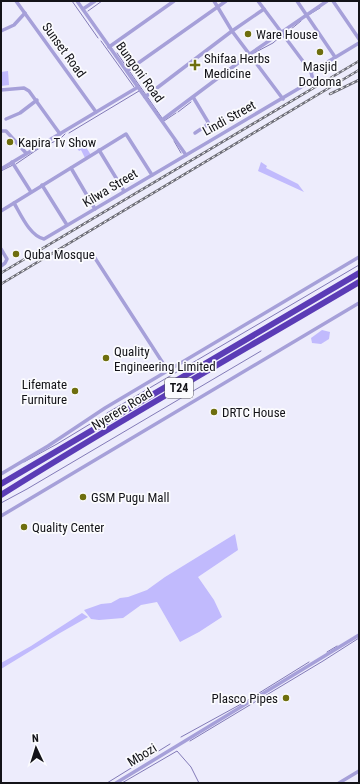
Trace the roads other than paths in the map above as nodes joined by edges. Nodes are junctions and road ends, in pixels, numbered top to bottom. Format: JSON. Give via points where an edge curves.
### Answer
{"nodes":[{"id":1,"x":16,"y":1,"type":"edge"},
{"id":2,"x":77,"y":1,"type":"edge"},
{"id":3,"x":95,"y":1,"type":"edge"},
{"id":4,"x":174,"y":1,"type":"edge"},
{"id":5,"x":214,"y":1,"type":"edge"},
{"id":6,"x":226,"y":1,"type":"edge"},
{"id":7,"x":258,"y":1,"type":"edge"},
{"id":8,"x":297,"y":1,"type":"edge"},
{"id":9,"x":327,"y":1,"type":"edge"},
{"id":10,"x":332,"y":1,"type":"edge"},
{"id":11,"x":218,"y":7,"type":"junction"},
{"id":12,"x":83,"y":9,"type":"junction"},
{"id":13,"x":264,"y":9,"type":"junction"},
{"id":14,"x":25,"y":13,"type":"junction"},
{"id":15,"x":307,"y":15,"type":"junction"},
{"id":16,"x":1,"y":31,"type":"edge"},
{"id":17,"x":232,"y":31,"type":"junction"},
{"id":18,"x":282,"y":32,"type":"junction"},
{"id":19,"x":359,"y":39,"type":"edge"},
{"id":20,"x":359,"y":43,"type":"edge"},
{"id":21,"x":110,"y":47,"type":"junction"},
{"id":22,"x":250,"y":54,"type":"junction"},
{"id":23,"x":335,"y":57,"type":"junction"},
{"id":24,"x":127,"y":71,"type":"junction"},
{"id":25,"x":311,"y":72,"type":"junction"},
{"id":26,"x":138,"y":87,"type":"junction"},
{"id":27,"x":1,"y":90,"type":"edge"},
{"id":28,"x":145,"y":97,"type":"junction"},
{"id":29,"x":192,"y":97,"type":"junction"},
{"id":30,"x":283,"y":99,"type":"junction"},
{"id":31,"x":37,"y":100,"type":"junction"},
{"id":32,"x":96,"y":112,"type":"junction"},
{"id":33,"x":6,"y":119,"type":"dead end"},
{"id":34,"x":162,"y":120,"type":"junction"},
{"id":35,"x":1,"y":131,"type":"edge"},
{"id":36,"x":195,"y":133,"type":"dead end"},
{"id":37,"x":60,"y":134,"type":"junction"},
{"id":38,"x":99,"y":150,"type":"junction"},
{"id":39,"x":26,"y":153,"type":"junction"},
{"id":40,"x":186,"y":155,"type":"junction"},
{"id":41,"x":12,"y":162,"type":"junction"},
{"id":42,"x":71,"y":168,"type":"junction"},
{"id":43,"x":1,"y":169,"type":"edge"},
{"id":44,"x":152,"y":175,"type":"junction"},
{"id":45,"x":42,"y":185,"type":"junction"},
{"id":46,"x":124,"y":191,"type":"junction"},
{"id":47,"x":31,"y":192,"type":"junction"},
{"id":48,"x":14,"y":203,"type":"junction"},
{"id":49,"x":95,"y":209,"type":"junction"},
{"id":50,"x":1,"y":211,"type":"edge"},
{"id":51,"x":67,"y":225,"type":"junction"},
{"id":52,"x":1,"y":249,"type":"edge"},
{"id":53,"x":93,"y":255,"type":"dead end"},
{"id":54,"x":359,"y":257,"type":"edge"},
{"id":55,"x":1,"y":266,"type":"edge"},
{"id":56,"x":359,"y":273,"type":"edge"},
{"id":57,"x":359,"y":282,"type":"edge"},
{"id":58,"x":359,"y":303,"type":"edge"},
{"id":59,"x":168,"y":371,"type":"junction"},
{"id":60,"x":1,"y":474,"type":"edge"},
{"id":61,"x":1,"y":484,"type":"edge"},
{"id":62,"x":1,"y":495,"type":"edge"},
{"id":63,"x":1,"y":516,"type":"edge"},
{"id":64,"x":359,"y":635,"type":"edge"},
{"id":65,"x":359,"y":771,"type":"edge"},
{"id":66,"x":116,"y":783,"type":"edge"},
{"id":67,"x":339,"y":783,"type":"edge"}],
"edges":[{"from":1,"to":14,"type":"street","name":"Sunset Road"},
{"from":2,"to":12,"type":"street","name":"Bungoni Road"},
{"from":3,"to":12,"type":"street"},
{"from":4,"to":21,"type":"street"},
{"from":5,"to":11,"type":"street"},
{"from":6,"to":11,"type":"street"},
{"from":7,"to":13,"type":"street"},
{"from":8,"to":15,"type":"street"},
{"from":9,"to":15,"type":"street"},
{"from":10,"to":19,"type":"street"},
{"from":11,"to":17,"type":"street"},
{"from":11,"to":24,"type":"street"},
{"from":12,"to":21,"type":"street","name":"Bungoni Road"},
{"from":13,"to":17,"type":"street"},
{"from":13,"to":18,"type":"street"},
{"from":14,"to":16,"type":"street","via":[[14,25]]},
{"from":14,"to":32,"type":"street","name":"Sunset Road"},
{"from":15,"to":18,"type":"street"},
{"from":15,"to":23,"type":"street"},
{"from":17,"to":22,"type":"street"},
{"from":17,"to":28,"type":"street"},
{"from":18,"to":22,"type":"street"},
{"from":18,"to":25,"type":"street"},
{"from":20,"to":23,"type":"street"},
{"from":21,"to":24,"type":"street","name":"Bungoni Road"},
{"from":22,"to":29,"type":"street"},
{"from":22,"to":30,"type":"street"},
{"from":23,"to":25,"type":"street"},
{"from":24,"to":26,"type":"street","name":"Bungoni Road"},
{"from":25,"to":30,"type":"street","name":"Lindi Street","via":[[313,80]]},
{"from":26,"to":28,"type":"street","name":"Bungoni Road"},
{"from":26,"to":32,"type":"street"},
{"from":27,"to":31,"type":"street","via":[[24,88]]},
{"from":28,"to":34,"type":"street","name":"Bungoni Road"},
{"from":29,"to":34,"type":"street"},
{"from":29,"to":36,"type":"street","via":[[208,122]]},
{"from":30,"to":40,"type":"street","name":"Lindi Street"},
{"from":31,"to":33,"type":"street","via":[[20,113]]},
{"from":31,"to":37,"type":"street"},
{"from":32,"to":37,"type":"street"},
{"from":34,"to":40,"type":"street","name":"Bungoni Road"},
{"from":35,"to":39,"type":"street","via":[[6,131]]},
{"from":37,"to":39,"type":"street"},
{"from":38,"to":42,"type":"street"},
{"from":38,"to":44,"type":"street","via":[[126,134]]},
{"from":38,"to":46,"type":"street"},
{"from":39,"to":41,"type":"street"},
{"from":40,"to":44,"type":"street","name":"Kilwa Street"},
{"from":41,"to":43,"type":"street"},
{"from":41,"to":47,"type":"street"},
{"from":42,"to":45,"type":"street"},
{"from":42,"to":49,"type":"street"},
{"from":44,"to":46,"type":"street","name":"Kilwa Street"},
{"from":45,"to":47,"type":"street"},
{"from":45,"to":51,"type":"street"},
{"from":46,"to":49,"type":"street","name":"Kilwa Street"},
{"from":47,"to":48,"type":"street"},
{"from":48,"to":50,"type":"street"},
{"from":48,"to":51,"type":"street","name":"Kilwa Street","via":[[32,231],[42,239]]},
{"from":49,"to":51,"type":"street","name":"Kilwa Street"},
{"from":52,"to":55,"type":"street","via":[[7,259]]},
{"from":53,"to":59,"type":"street"},
{"from":54,"to":59,"type":"street"},
{"from":56,"to":61,"type":"highway","name":"Nyerere Road","number":"T24"},
{"from":57,"to":62,"type":"highway","name":"Nyerere Road","number":"T24"},
{"from":58,"to":63,"type":"street"},
{"from":59,"to":60,"type":"street"},
{"from":64,"to":66,"type":"street","name":"Mbozi"},
{"from":65,"to":67,"type":"street"}]}
